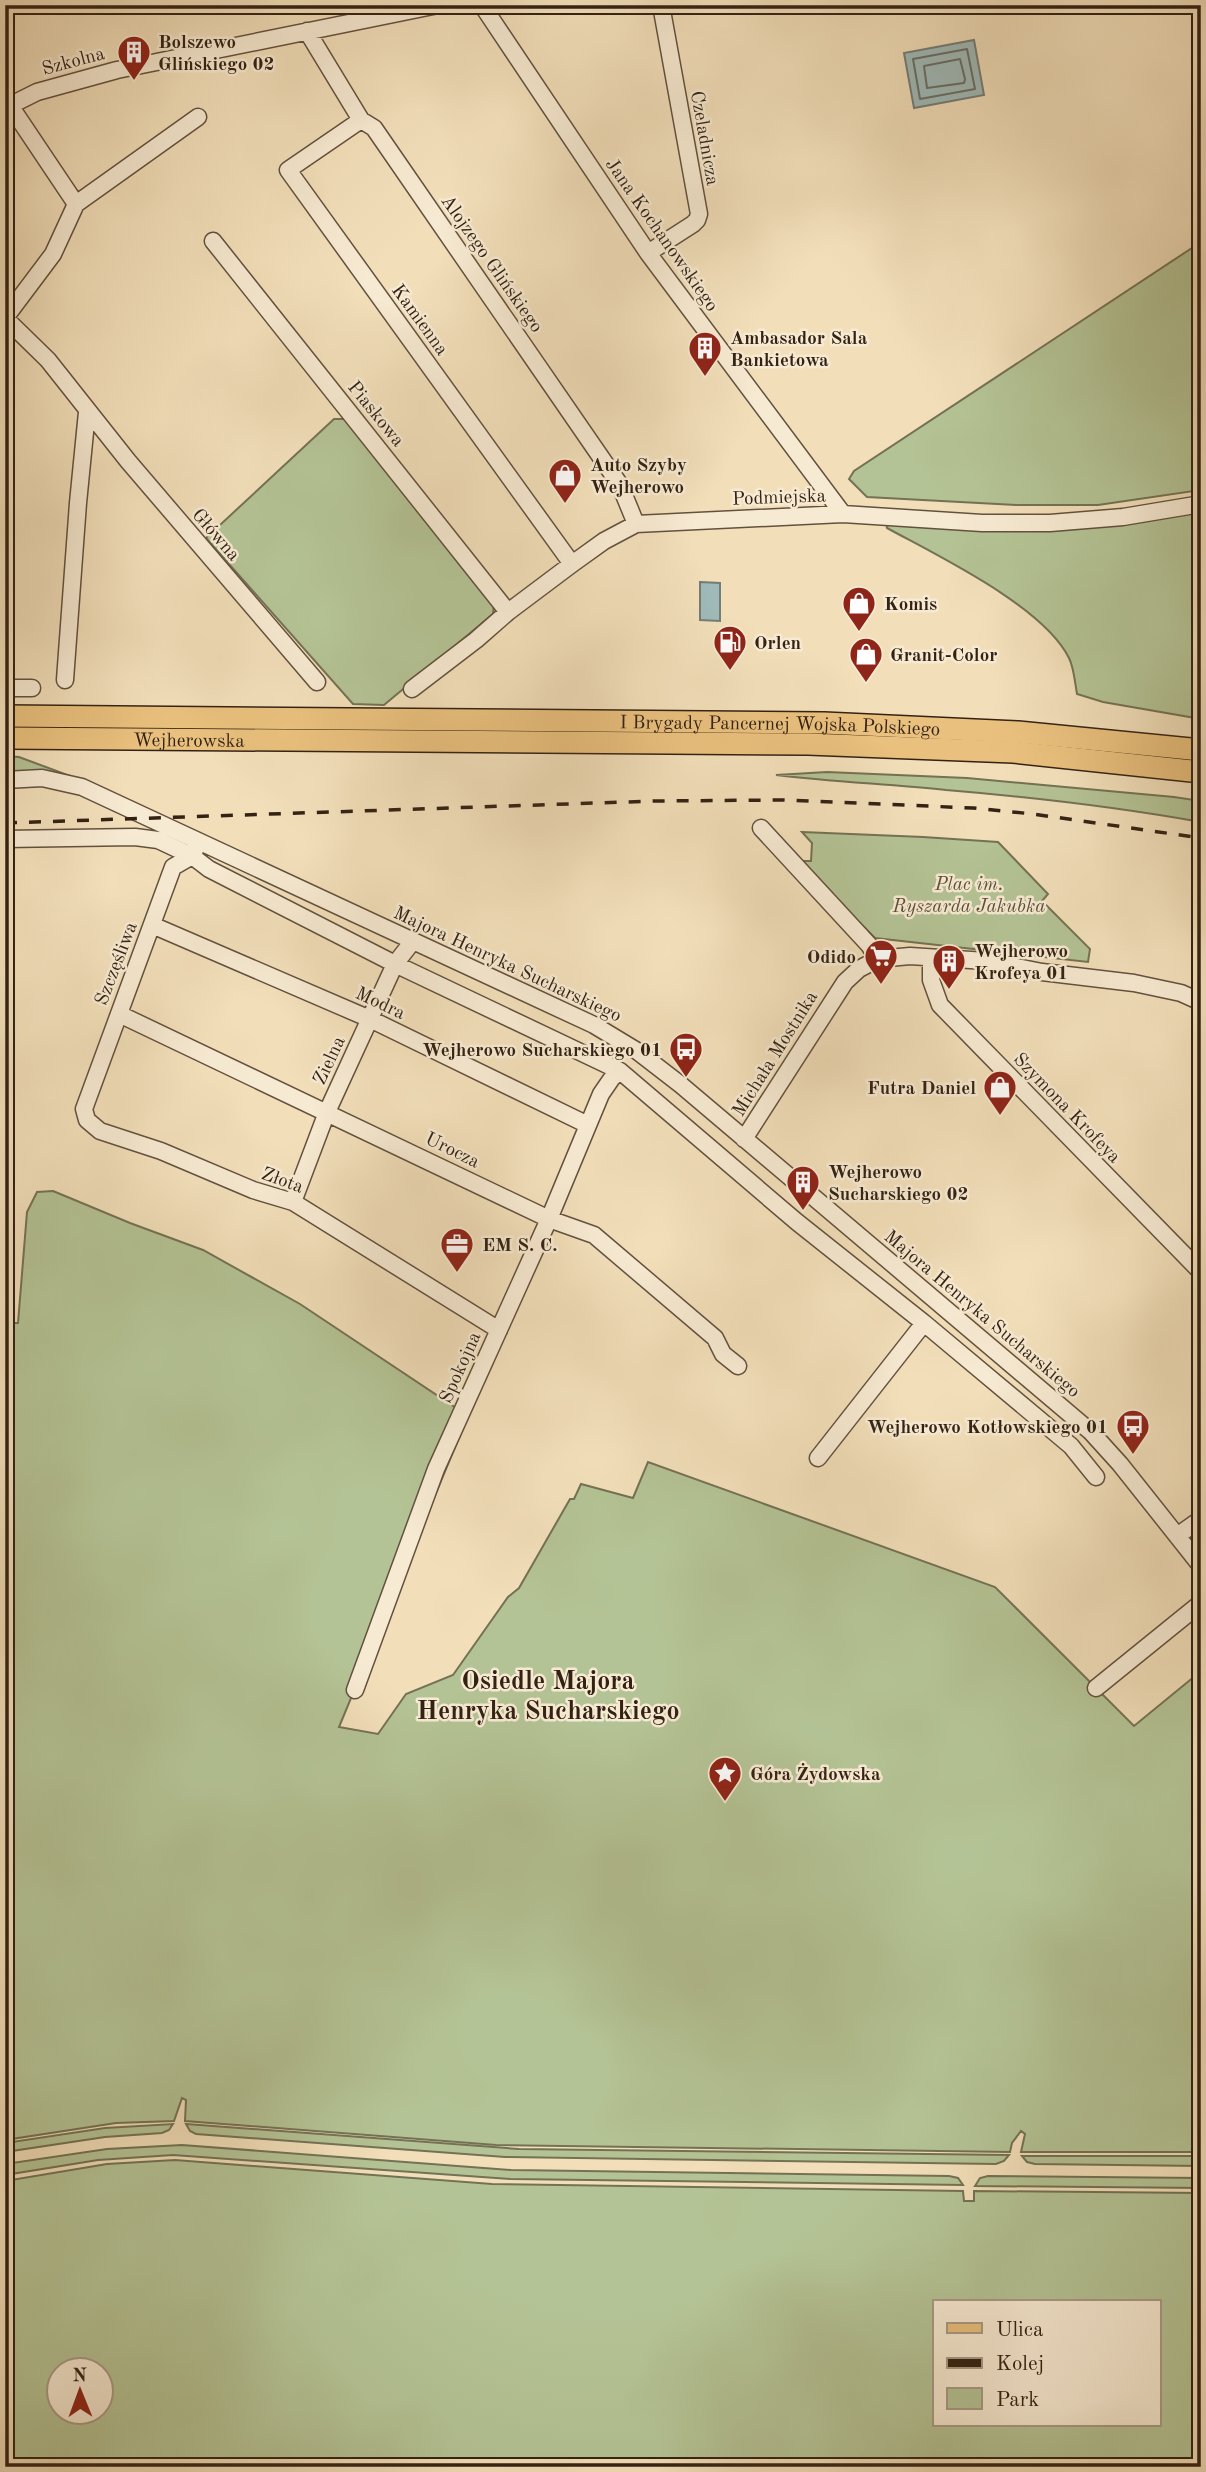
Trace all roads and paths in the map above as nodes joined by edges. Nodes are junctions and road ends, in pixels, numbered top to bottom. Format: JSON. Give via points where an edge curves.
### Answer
{"nodes":[{"id":1,"x":438,"y":5,"type":"edge"},
{"id":2,"x":482,"y":5,"type":"edge"},
{"id":3,"x":661,"y":5,"type":"edge"},
{"id":4,"x":307,"y":32,"type":"junction"},
{"id":5,"x":7,"y":105,"type":"edge"},
{"id":6,"x":198,"y":117,"type":"dead end"},
{"id":7,"x":361,"y":120,"type":"junction"},
{"id":8,"x":76,"y":204,"type":"junction"},
{"id":9,"x":213,"y":241,"type":"dead end"},
{"id":10,"x":648,"y":253,"type":"junction"},
{"id":11,"x":5,"y":318,"type":"edge"},
{"id":12,"x":87,"y":412,"type":"junction"},
{"id":13,"x":1201,"y":504,"type":"edge"},
{"id":14,"x":843,"y":514,"type":"junction"},
{"id":15,"x":636,"y":524,"type":"junction"},
{"id":16,"x":572,"y":564,"type":"junction"},
{"id":17,"x":508,"y":612,"type":"junction"},
{"id":18,"x":65,"y":680,"type":"dead end"},
{"id":19,"x":317,"y":681,"type":"dead end"},
{"id":20,"x":5,"y":688,"type":"edge"},
{"id":21,"x":32,"y":688,"type":"dead end"},
{"id":22,"x":412,"y":689,"type":"dead end"},
{"id":23,"x":5,"y":716,"type":"edge"},
{"id":24,"x":359,"y":719,"type":"joint"},
{"id":25,"x":5,"y":738,"type":"edge"},
{"id":26,"x":372,"y":741,"type":"joint"},
{"id":27,"x":1201,"y":750,"type":"edge"},
{"id":28,"x":1201,"y":772,"type":"edge"},
{"id":29,"x":5,"y":780,"type":"edge"},
{"id":30,"x":761,"y":828,"type":"dead end"},
{"id":31,"x":5,"y":839,"type":"edge"},
{"id":32,"x":196,"y":849,"type":"junction"},
{"id":33,"x":152,"y":925,"type":"junction"},
{"id":34,"x":413,"y":941,"type":"junction"},
{"id":35,"x":931,"y":958,"type":"junction"},
{"id":36,"x":878,"y":959,"type":"junction"},
{"id":37,"x":395,"y":964,"type":"junction"},
{"id":38,"x":1201,"y":1002,"type":"edge"},
{"id":39,"x":119,"y":1014,"type":"junction"},
{"id":40,"x":370,"y":1019,"type":"junction"},
{"id":41,"x":620,"y":1071,"type":"junction"},
{"id":42,"x":83,"y":1109,"type":"joint"},
{"id":43,"x":327,"y":1112,"type":"junction"},
{"id":44,"x":588,"y":1125,"type":"junction"},
{"id":45,"x":744,"y":1139,"type":"junction"},
{"id":46,"x":293,"y":1202,"type":"junction"},
{"id":47,"x":549,"y":1219,"type":"junction"},
{"id":48,"x":1201,"y":1272,"type":"edge"},
{"id":49,"x":924,"y":1323,"type":"junction"},
{"id":50,"x":499,"y":1330,"type":"junction"},
{"id":51,"x":738,"y":1366,"type":"dead end"},
{"id":52,"x":818,"y":1458,"type":"dead end"},
{"id":53,"x":1096,"y":1477,"type":"dead end"},
{"id":54,"x":1201,"y":1519,"type":"edge"},
{"id":55,"x":1177,"y":1536,"type":"junction"},
{"id":56,"x":1201,"y":1566,"type":"edge"},
{"id":57,"x":1201,"y":1603,"type":"edge"},
{"id":58,"x":1096,"y":1688,"type":"dead end"},
{"id":59,"x":355,"y":1690,"type":"dead end"}],
"edges":[{"from":1,"to":4,"type":"street","name":"Szkolna"},
{"from":2,"to":10,"type":"street","name":"Jana Kochanowskiego"},
{"from":3,"to":10,"type":"street","name":"Czeladnicza","via":[[699,214],[693,224]]},
{"from":4,"to":5,"type":"street","name":"Szkolna","via":[[117,70]]},
{"from":4,"to":7,"type":"street","name":"Alojzego Glińskiego"},
{"from":5,"to":8,"type":"street","name":"Szkolna"},
{"from":6,"to":8,"type":"street"},
{"from":7,"to":15,"type":"street","name":"Alojzego Glińskiego","via":[[374,128],[620,485]]},
{"from":7,"to":16,"type":"street","name":"Kamienna","via":[[288,170]]},
{"from":8,"to":11,"type":"street","via":[[52,254]]},
{"from":9,"to":17,"type":"street","name":"Piaskowa"},
{"from":10,"to":14,"type":"street","name":"Jana Kochanowskiego"},
{"from":11,"to":12,"type":"street","name":"Główna","via":[[48,360]]},
{"from":12,"to":18,"type":"street"},
{"from":12,"to":19,"type":"street","name":"Główna"},
{"from":13,"to":14,"type":"street","name":"Podmiejska","via":[[1050,523]]},
{"from":14,"to":15,"type":"street","name":"Podmiejska"},
{"from":15,"to":16,"type":"street","name":"Podmiejska"},
{"from":16,"to":17,"type":"street","name":"Podmiejska"},
{"from":17,"to":22,"type":"street","name":"Podmiejska"},
{"from":20,"to":21,"type":"street"},
{"from":23,"to":24,"type":"main road","name":"Wejherowska"},
{"from":24,"to":27,"type":"main road","name":"I Brygady Pancernej Wojska Polskiego","via":[[926,726]]},
{"from":25,"to":26,"type":"main road","name":"Wejherowska"},
{"from":26,"to":28,"type":"main road","name":"I Brygady Pancernej Wojska Polskiego","via":[[921,747]]},
{"from":29,"to":32,"type":"street","name":"Majora Henryka Sucharskiego","via":[[59,780],[82,787]]},
{"from":30,"to":36,"type":"street"},
{"from":31,"to":32,"type":"street","via":[[135,837]]},
{"from":32,"to":33,"type":"street","name":"Szczęśliwa","via":[[173,867]]},
{"from":32,"to":34,"type":"street","name":"Majora Henryka Sucharskiego"},
{"from":32,"to":37,"type":"street","name":"Majora Henryka Sucharskiego","via":[[209,869]]},
{"from":33,"to":39,"type":"street","name":"Szczęśliwa"},
{"from":33,"to":40,"type":"street","name":"Modra"},
{"from":34,"to":37,"type":"street","name":"Zielna"},
{"from":34,"to":45,"type":"street","name":"Majora Henryka Sucharskiego","via":[[623,1041]]},
{"from":35,"to":36,"type":"street","name":"Michała Mostnika"},
{"from":35,"to":38,"type":"street","name":"Michała Mostnika","via":[[986,961],[1134,983]]},
{"from":35,"to":48,"type":"street","name":"Szymona Krofeya","via":[[931,980],[940,1005]]},
{"from":36,"to":45,"type":"street","name":"Michała Mostnika","via":[[845,982]]},
{"from":37,"to":40,"type":"street","name":"Zielna"},
{"from":37,"to":41,"type":"street","name":"Majora Henryka Sucharskiego"},
{"from":39,"to":42,"type":"street","name":"Szczęśliwa"},
{"from":39,"to":43,"type":"street","name":"Urocza"},
{"from":40,"to":43,"type":"street","name":"Zielna"},
{"from":40,"to":44,"type":"street","name":"Modra"},
{"from":41,"to":44,"type":"street","name":"Spokojna","via":[[601,1094]]},
{"from":41,"to":49,"type":"street","name":"Majora Henryka Sucharskiego"},
{"from":42,"to":46,"type":"street","name":"Złota","via":[[87,1120],[100,1131]]},
{"from":43,"to":46,"type":"street","name":"Zielna"},
{"from":43,"to":47,"type":"street","name":"Urocza"},
{"from":44,"to":47,"type":"street","name":"Spokojna"},
{"from":45,"to":55,"type":"street","name":"Majora Henryka Sucharskiego","via":[[1091,1432]]},
{"from":46,"to":50,"type":"street","name":"Złota"},
{"from":47,"to":50,"type":"street","name":"Spokojna"},
{"from":47,"to":51,"type":"street","name":"Urocza","via":[[594,1235],[715,1338]]},
{"from":49,"to":52,"type":"street"},
{"from":49,"to":53,"type":"street","name":"Majora Henryka Sucharskiego","via":[[1071,1446]]},
{"from":50,"to":59,"type":"street","name":"Spokojna","via":[[436,1469]]},
{"from":54,"to":55,"type":"street"},
{"from":55,"to":56,"type":"street","name":"Majora Henryka Sucharskiego"},
{"from":57,"to":58,"type":"street"}]}
